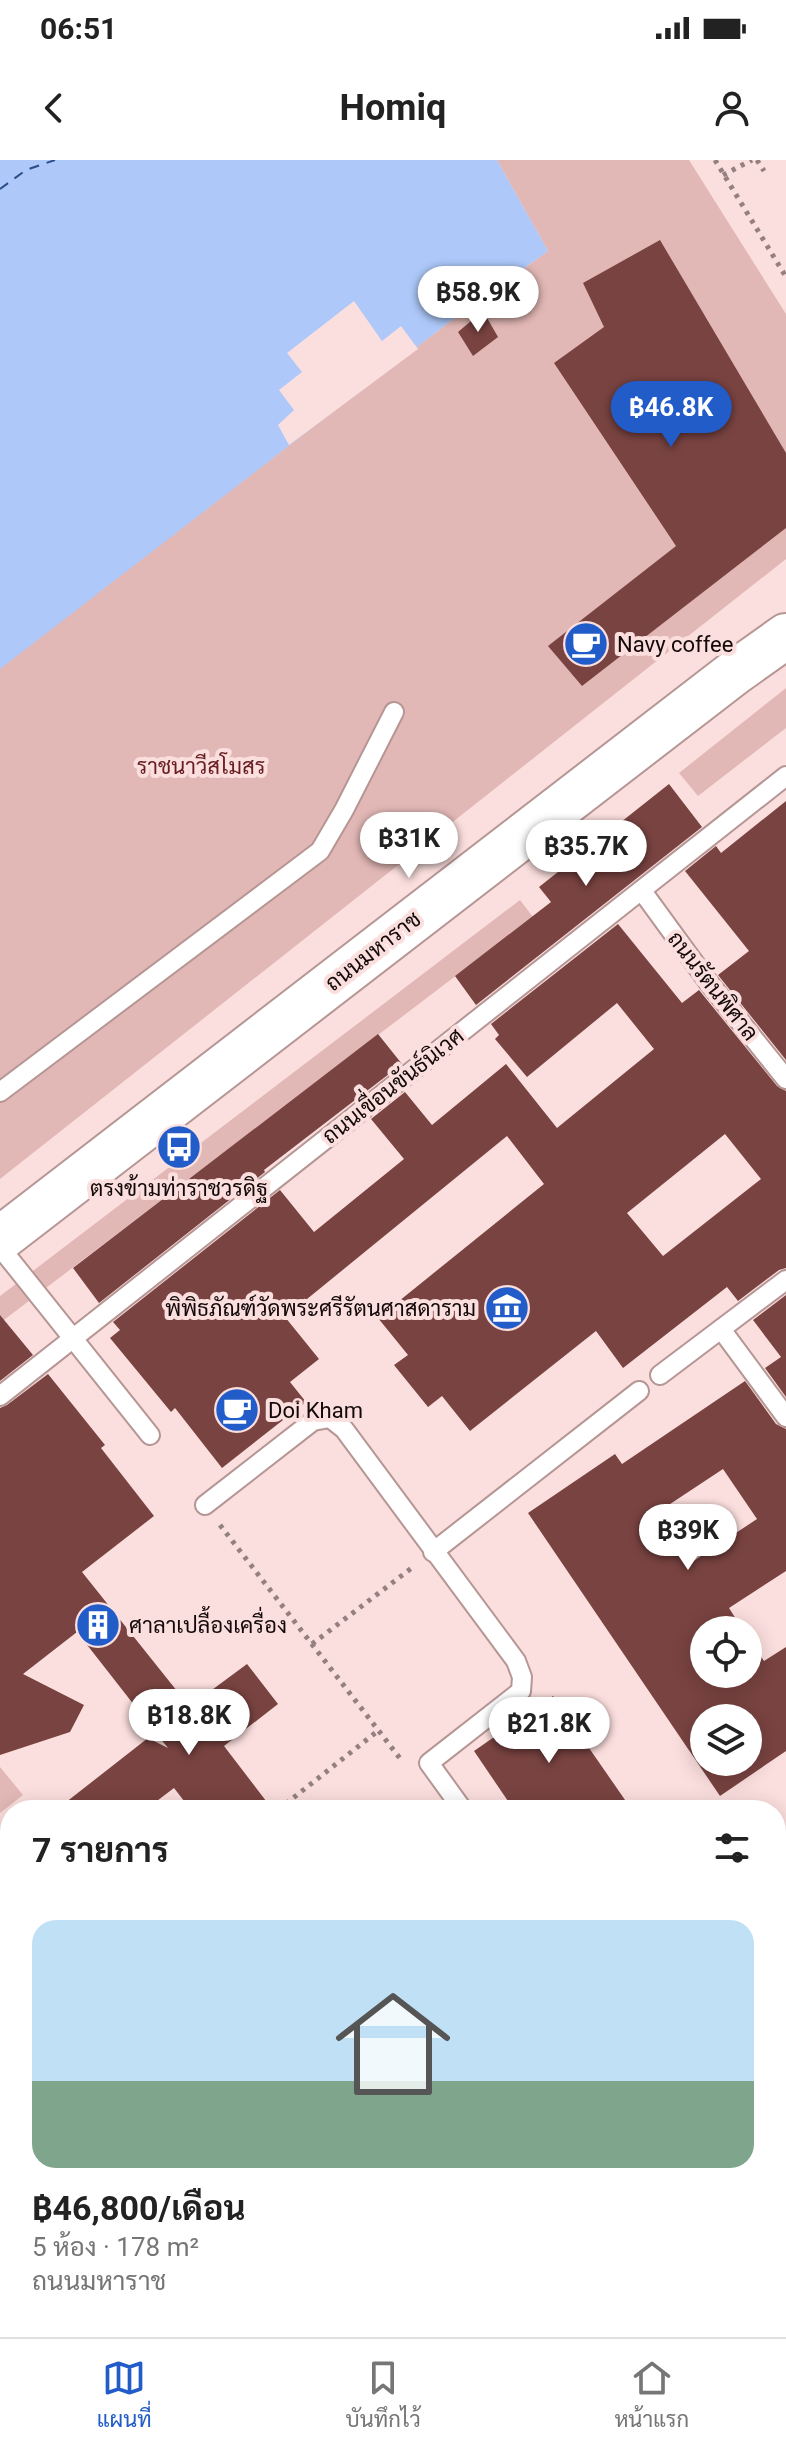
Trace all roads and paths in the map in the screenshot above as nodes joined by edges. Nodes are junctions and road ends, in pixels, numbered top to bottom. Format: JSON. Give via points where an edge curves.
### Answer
{"nodes":[{"id":1,"x":754,"y":160,"type":"edge"},
{"id":2,"x":716,"y":162,"type":"edge"},
{"id":3,"x":764,"y":171,"type":"dead end"},
{"id":4,"x":723,"y":175,"type":"junction"},
{"id":5,"x":786,"y":277,"type":"edge"},
{"id":6,"x":786,"y":636,"type":"edge"},
{"id":7,"x":394,"y":712,"type":"dead end"},
{"id":8,"x":786,"y":776,"type":"edge"},
{"id":9,"x":642,"y":891,"type":"junction"},
{"id":10,"x":786,"y":1079,"type":"edge"},
{"id":11,"x":0,"y":1092,"type":"edge"},
{"id":12,"x":0,"y":1239,"type":"edge"},
{"id":13,"x":0,"y":1247,"type":"edge"},
{"id":14,"x":786,"y":1280,"type":"edge"},
{"id":15,"x":721,"y":1329,"type":"junction"},
{"id":16,"x":73,"y":1338,"type":"junction"},
{"id":17,"x":660,"y":1375,"type":"dead end"},
{"id":18,"x":639,"y":1391,"type":"dead end"},
{"id":19,"x":0,"y":1396,"type":"edge"},
{"id":20,"x":786,"y":1417,"type":"edge"},
{"id":21,"x":150,"y":1435,"type":"dead end"},
{"id":22,"x":205,"y":1505,"type":"joint"},
{"id":23,"x":433,"y":1552,"type":"junction"},
{"id":24,"x":312,"y":1644,"type":"junction"},
{"id":25,"x":379,"y":1730,"type":"junction"},
{"id":26,"x":406,"y":1766,"type":"dead end"},
{"id":27,"x":291,"y":1800,"type":"edge"},
{"id":28,"x":456,"y":1800,"type":"edge"}],
"edges":[{"from":1,"to":3,"type":"path"},
{"from":1,"to":4,"type":"path"},
{"from":2,"to":4,"type":"path"},
{"from":4,"to":5,"type":"path"},
{"from":6,"to":12,"type":"street","name":"ถนนมหาราช"},
{"from":7,"to":11,"type":"lane","via":[[320,851]]},
{"from":8,"to":9,"type":"lane","name":"ถนนเขื่อนขันธ์นิเวศ"},
{"from":9,"to":10,"type":"lane","name":"ถนนรัตนพิศาล"},
{"from":9,"to":16,"type":"lane","name":"ถนนเขื่อนขันธ์นิเวศ"},
{"from":13,"to":16,"type":"lane"},
{"from":14,"to":15,"type":"lane"},
{"from":15,"to":17,"type":"lane"},
{"from":15,"to":20,"type":"lane"},
{"from":16,"to":19,"type":"lane","name":"ถนนเขื่อนขันธ์นิเวศ"},
{"from":16,"to":21,"type":"lane"},
{"from":18,"to":23,"type":"lane"},
{"from":22,"to":23,"type":"lane","via":[[313,1421],[330,1418],[344,1429]]},
{"from":22,"to":24,"type":"path"},
{"from":23,"to":24,"type":"path"},
{"from":23,"to":28,"type":"lane","via":[[516,1661],[522,1677],[521,1691],[429,1763]]},
{"from":24,"to":25,"type":"path"},
{"from":25,"to":26,"type":"path"},
{"from":25,"to":27,"type":"path"}]}
